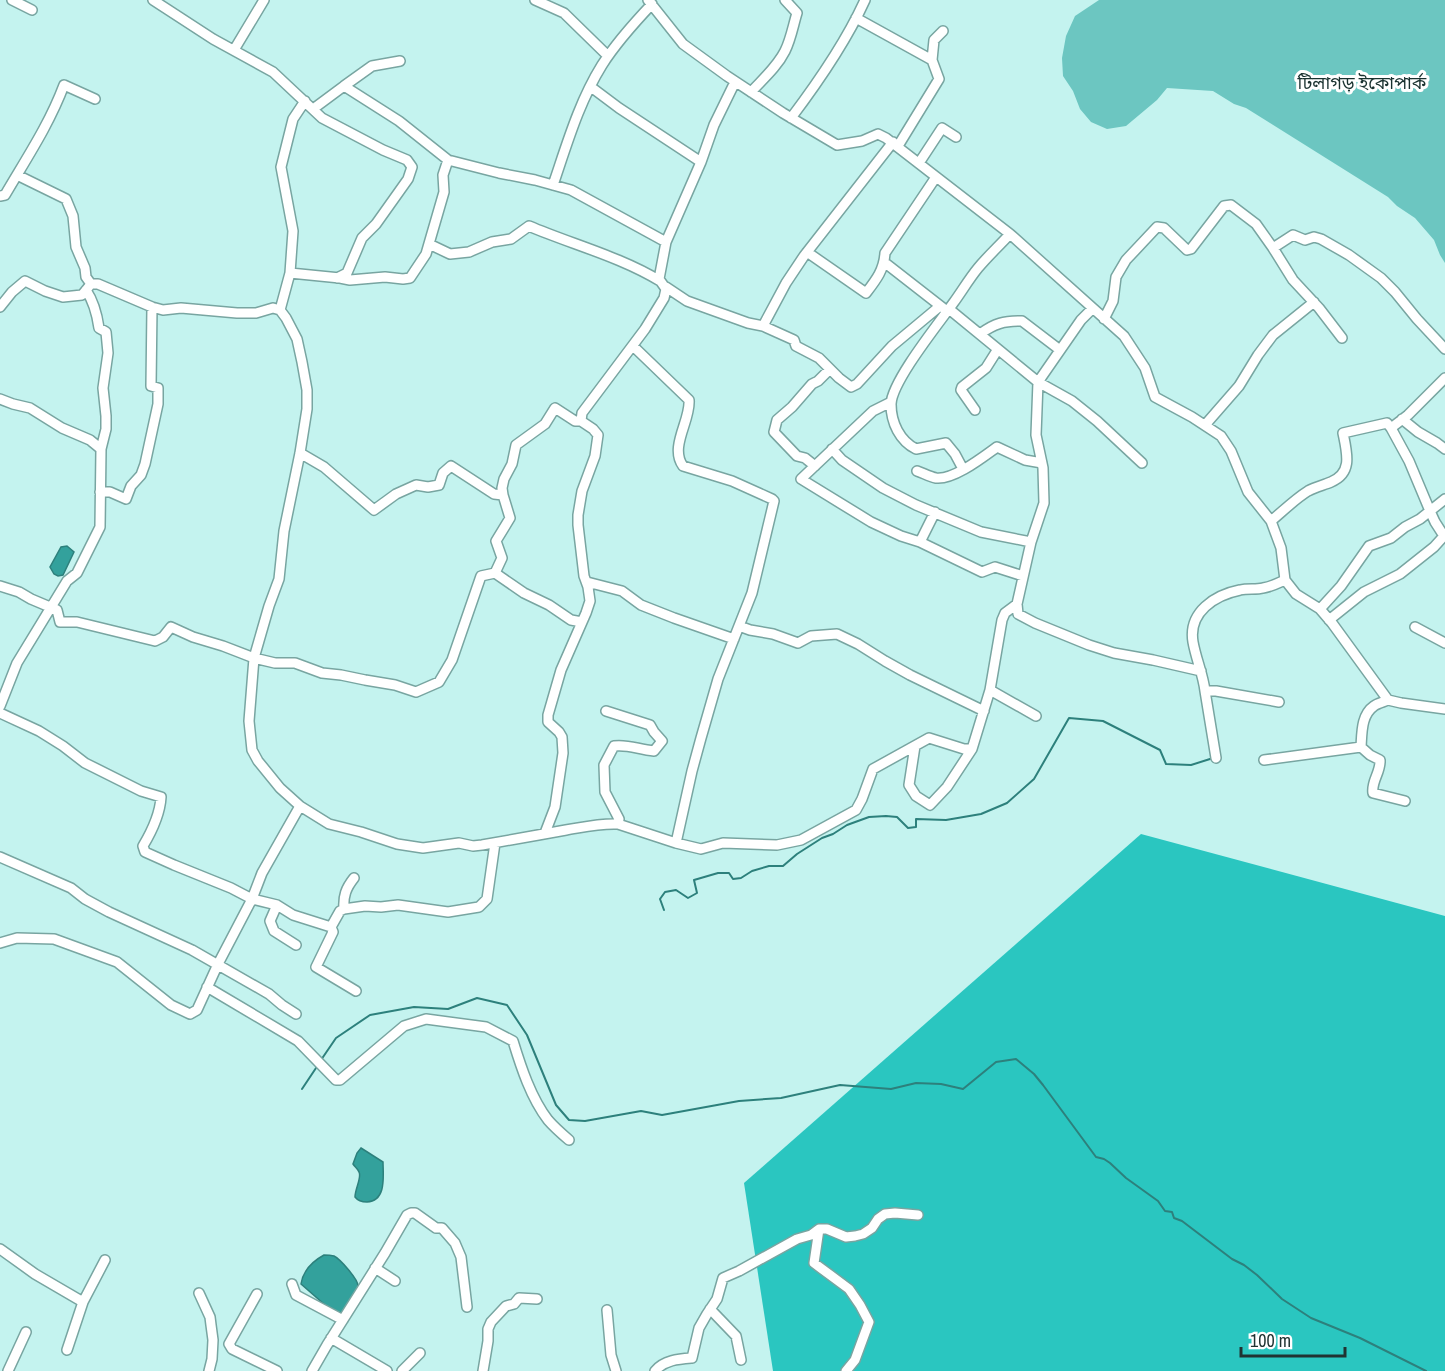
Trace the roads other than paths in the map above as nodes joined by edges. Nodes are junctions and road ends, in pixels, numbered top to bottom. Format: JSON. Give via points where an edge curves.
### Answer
{"nodes":[{"id":1,"x":12,"y":0,"type":"edge"},
{"id":2,"x":153,"y":0,"type":"edge"},
{"id":3,"x":264,"y":0,"type":"edge"},
{"id":4,"x":535,"y":0,"type":"edge"},
{"id":5,"x":785,"y":0,"type":"edge"},
{"id":6,"x":865,"y":0,"type":"edge"},
{"id":7,"x":650,"y":2,"type":"edge"},
{"id":8,"x":32,"y":10,"type":"dead end"},
{"id":9,"x":856,"y":18,"type":"junction"},
{"id":10,"x":943,"y":31,"type":"dead end"},
{"id":11,"x":234,"y":50,"type":"junction"},
{"id":12,"x":608,"y":56,"type":"junction"},
{"id":13,"x":932,"y":60,"type":"junction"},
{"id":14,"x":400,"y":61,"type":"dead end"},
{"id":15,"x":735,"y":82,"type":"junction"},
{"id":16,"x":344,"y":86,"type":"junction"},
{"id":17,"x":591,"y":87,"type":"junction"},
{"id":18,"x":751,"y":92,"type":"junction"},
{"id":19,"x":95,"y":99,"type":"dead end"},
{"id":20,"x":305,"y":101,"type":"junction"},
{"id":21,"x":313,"y":109,"type":"junction"},
{"id":22,"x":792,"y":118,"type":"junction"},
{"id":23,"x":956,"y":137,"type":"dead end"},
{"id":24,"x":895,"y":144,"type":"junction"},
{"id":25,"x":448,"y":160,"type":"junction"},
{"id":26,"x":701,"y":162,"type":"junction"},
{"id":27,"x":919,"y":163,"type":"junction"},
{"id":28,"x":17,"y":176,"type":"junction"},
{"id":29,"x":936,"y":177,"type":"junction"},
{"id":30,"x":553,"y":185,"type":"junction"},
{"id":31,"x":0,"y":196,"type":"edge"},
{"id":32,"x":1010,"y":234,"type":"junction"},
{"id":33,"x":666,"y":242,"type":"junction"},
{"id":34,"x":429,"y":244,"type":"junction"},
{"id":35,"x":1273,"y":248,"type":"junction"},
{"id":36,"x":807,"y":252,"type":"junction"},
{"id":37,"x":884,"y":262,"type":"junction"},
{"id":38,"x":290,"y":273,"type":"junction"},
{"id":39,"x":337,"y":278,"type":"junction"},
{"id":40,"x":663,"y":284,"type":"junction"},
{"id":41,"x":89,"y":287,"type":"junction"},
{"id":42,"x":1314,"y":302,"type":"junction"},
{"id":43,"x":0,"y":307,"type":"edge"},
{"id":44,"x":152,"y":308,"type":"junction"},
{"id":45,"x":946,"y":309,"type":"junction"},
{"id":46,"x":1092,"y":309,"type":"junction"},
{"id":47,"x":280,"y":310,"type":"junction"},
{"id":48,"x":1104,"y":319,"type":"junction"},
{"id":49,"x":763,"y":326,"type":"junction"},
{"id":50,"x":980,"y":334,"type":"junction"},
{"id":51,"x":1342,"y":338,"type":"dead end"},
{"id":52,"x":633,"y":346,"type":"junction"},
{"id":53,"x":999,"y":349,"type":"junction"},
{"id":54,"x":1445,"y":349,"type":"edge"},
{"id":55,"x":1060,"y":350,"type":"junction"},
{"id":56,"x":830,"y":369,"type":"junction"},
{"id":57,"x":1445,"y":378,"type":"edge"},
{"id":58,"x":1038,"y":382,"type":"junction"},
{"id":59,"x":0,"y":399,"type":"edge"},
{"id":60,"x":891,"y":402,"type":"junction"},
{"id":61,"x":975,"y":410,"type":"dead end"},
{"id":62,"x":1402,"y":419,"type":"junction"},
{"id":63,"x":581,"y":421,"type":"junction"},
{"id":64,"x":1205,"y":425,"type":"junction"},
{"id":65,"x":1391,"y":428,"type":"junction"},
{"id":66,"x":101,"y":449,"type":"junction"},
{"id":67,"x":832,"y":449,"type":"junction"},
{"id":68,"x":1445,"y":449,"type":"edge"},
{"id":69,"x":300,"y":453,"type":"junction"},
{"id":70,"x":1042,"y":463,"type":"junction"},
{"id":71,"x":1142,"y":464,"type":"dead end"},
{"id":72,"x":815,"y":466,"type":"junction"},
{"id":73,"x":963,"y":469,"type":"junction"},
{"id":74,"x":917,"y":471,"type":"dead end"},
{"id":75,"x":100,"y":492,"type":"junction"},
{"id":76,"x":503,"y":495,"type":"junction"},
{"id":77,"x":1445,"y":500,"type":"edge"},
{"id":78,"x":1430,"y":511,"type":"junction"},
{"id":79,"x":935,"y":512,"type":"junction"},
{"id":80,"x":1271,"y":521,"type":"junction"},
{"id":81,"x":920,"y":542,"type":"junction"},
{"id":82,"x":1031,"y":542,"type":"junction"},
{"id":83,"x":495,"y":573,"type":"junction"},
{"id":84,"x":1023,"y":576,"type":"junction"},
{"id":85,"x":1285,"y":580,"type":"junction"},
{"id":86,"x":587,"y":582,"type":"junction"},
{"id":87,"x":0,"y":586,"type":"edge"},
{"id":88,"x":1017,"y":604,"type":"junction"},
{"id":89,"x":50,"y":607,"type":"junction"},
{"id":90,"x":1320,"y":609,"type":"junction"},
{"id":91,"x":1329,"y":620,"type":"junction"},
{"id":92,"x":582,"y":622,"type":"junction"},
{"id":93,"x":739,"y":626,"type":"junction"},
{"id":94,"x":1415,"y":627,"type":"dead end"},
{"id":95,"x":734,"y":639,"type":"junction"},
{"id":96,"x":1445,"y":643,"type":"edge"},
{"id":97,"x":254,"y":658,"type":"junction"},
{"id":98,"x":1201,"y":670,"type":"junction"},
{"id":99,"x":990,"y":690,"type":"junction"},
{"id":100,"x":1205,"y":691,"type":"junction"},
{"id":101,"x":1388,"y":700,"type":"junction"},
{"id":102,"x":1279,"y":702,"type":"dead end"},
{"id":103,"x":0,"y":706,"type":"edge"},
{"id":104,"x":1445,"y":710,"type":"edge"},
{"id":105,"x":606,"y":711,"type":"dead end"},
{"id":106,"x":984,"y":711,"type":"junction"},
{"id":107,"x":0,"y":713,"type":"edge"},
{"id":108,"x":1036,"y":716,"type":"dead end"},
{"id":109,"x":915,"y":746,"type":"junction"},
{"id":110,"x":1361,"y":747,"type":"junction"},
{"id":111,"x":972,"y":749,"type":"junction"},
{"id":112,"x":1216,"y":758,"type":"dead end"},
{"id":113,"x":1264,"y":760,"type":"dead end"},
{"id":114,"x":1405,"y":801,"type":"dead end"},
{"id":115,"x":300,"y":806,"type":"junction"},
{"id":116,"x":618,"y":824,"type":"junction"},
{"id":117,"x":545,"y":833,"type":"junction"},
{"id":118,"x":495,"y":843,"type":"junction"},
{"id":119,"x":676,"y":843,"type":"junction"},
{"id":120,"x":0,"y":857,"type":"edge"},
{"id":121,"x":354,"y":878,"type":"dead end"},
{"id":122,"x":252,"y":899,"type":"junction"},
{"id":123,"x":277,"y":905,"type":"junction"},
{"id":124,"x":344,"y":909,"type":"junction"},
{"id":125,"x":331,"y":927,"type":"junction"},
{"id":126,"x":0,"y":943,"type":"edge"},
{"id":127,"x":296,"y":945,"type":"dead end"},
{"id":128,"x":218,"y":964,"type":"junction"},
{"id":129,"x":207,"y":987,"type":"junction"},
{"id":130,"x":356,"y":991,"type":"dead end"},
{"id":131,"x":296,"y":1014,"type":"dead end"},
{"id":132,"x":569,"y":1140,"type":"dead end"},
{"id":133,"x":918,"y":1215,"type":"dead end"},
{"id":134,"x":819,"y":1229,"type":"junction"},
{"id":135,"x":0,"y":1249,"type":"edge"},
{"id":136,"x":105,"y":1260,"type":"dead end"},
{"id":137,"x":375,"y":1268,"type":"junction"},
{"id":138,"x":395,"y":1281,"type":"dead end"},
{"id":139,"x":292,"y":1284,"type":"dead end"},
{"id":140,"x":199,"y":1293,"type":"dead end"},
{"id":141,"x":257,"y":1294,"type":"dead end"},
{"id":142,"x":537,"y":1299,"type":"dead end"},
{"id":143,"x":83,"y":1302,"type":"junction"},
{"id":144,"x":467,"y":1308,"type":"dead end"},
{"id":145,"x":710,"y":1309,"type":"junction"},
{"id":146,"x":607,"y":1310,"type":"dead end"},
{"id":147,"x":343,"y":1320,"type":"junction"},
{"id":148,"x":26,"y":1332,"type":"dead end"},
{"id":149,"x":331,"y":1338,"type":"junction"},
{"id":150,"x":213,"y":1340,"type":"junction"},
{"id":151,"x":232,"y":1349,"type":"junction"},
{"id":152,"x":67,"y":1350,"type":"dead end"},
{"id":153,"x":420,"y":1353,"type":"dead end"},
{"id":154,"x":741,"y":1360,"type":"dead end"},
{"id":155,"x":8,"y":1371,"type":"edge"},
{"id":156,"x":209,"y":1371,"type":"edge"},
{"id":157,"x":277,"y":1371,"type":"edge"},
{"id":158,"x":312,"y":1371,"type":"edge"},
{"id":159,"x":387,"y":1371,"type":"edge"},
{"id":160,"x":402,"y":1371,"type":"edge"},
{"id":161,"x":483,"y":1371,"type":"edge"},
{"id":162,"x":616,"y":1371,"type":"edge"},
{"id":163,"x":655,"y":1371,"type":"edge"},
{"id":164,"x":846,"y":1371,"type":"edge"}],
"edges":[{"from":1,"to":8,"type":"street"},
{"from":2,"to":11,"type":"street"},
{"from":3,"to":11,"type":"street"},
{"from":4,"to":12,"type":"street","via":[[564,13]]},
{"from":5,"to":18,"type":"street","via":[[797,14],[792,34],[777,64]]},
{"from":6,"to":9,"type":"street"},
{"from":7,"to":12,"type":"street"},
{"from":7,"to":15,"type":"street","via":[[683,44]]},
{"from":9,"to":13,"type":"street"},
{"from":9,"to":22,"type":"street"},
{"from":10,"to":13,"type":"street","via":[[934,40]]},
{"from":11,"to":20,"type":"street","via":[[273,72]]},
{"from":12,"to":17,"type":"street"},
{"from":13,"to":24,"type":"street","via":[[939,79]]},
{"from":14,"to":16,"type":"street","via":[[372,66]]},
{"from":15,"to":18,"type":"street"},
{"from":15,"to":26,"type":"street"},
{"from":16,"to":21,"type":"street"},
{"from":16,"to":25,"type":"street"},
{"from":17,"to":26,"type":"street"},
{"from":17,"to":30,"type":"street"},
{"from":18,"to":22,"type":"street"},
{"from":19,"to":28,"type":"street","via":[[64,85]]},
{"from":20,"to":21,"type":"street"},
{"from":20,"to":38,"type":"street","via":[[293,119],[281,167],[293,231]]},
{"from":21,"to":39,"type":"street","via":[[322,118],[407,160],[412,167],[408,179],[362,238],[347,273]]},
{"from":22,"to":24,"type":"street","via":[[837,145],[878,134]]},
{"from":23,"to":27,"type":"street","via":[[942,128]]},
{"from":24,"to":27,"type":"street"},
{"from":24,"to":36,"type":"street"},
{"from":25,"to":30,"type":"street"},
{"from":25,"to":34,"type":"street","via":[[444,192]]},
{"from":26,"to":33,"type":"street"},
{"from":27,"to":29,"type":"street"},
{"from":28,"to":31,"type":"street","via":[[5,195]]},
{"from":28,"to":41,"type":"street","via":[[66,200]]},
{"from":29,"to":32,"type":"street"},
{"from":29,"to":37,"type":"street","via":[[885,253]]},
{"from":30,"to":33,"type":"street","via":[[571,190]]},
{"from":32,"to":45,"type":"street"},
{"from":32,"to":46,"type":"street"},
{"from":33,"to":40,"type":"street","via":[[659,279]]},
{"from":34,"to":39,"type":"street","via":[[410,278]]},
{"from":34,"to":40,"type":"street","via":[[450,254],[469,252],[511,239],[529,226],[649,274]]},
{"from":35,"to":42,"type":"street","via":[[1293,280]]},
{"from":35,"to":48,"type":"street","via":[[1256,224],[1230,205],[1224,206],[1191,249],[1187,250],[1158,227],[1126,260],[1116,278],[1113,301]]},
{"from":35,"to":54,"type":"street","via":[[1293,235],[1305,240],[1321,239],[1349,255],[1381,278]]},
{"from":36,"to":37,"type":"street","via":[[866,293],[880,275]]},
{"from":36,"to":49,"type":"street"},
{"from":37,"to":45,"type":"street"},
{"from":38,"to":39,"type":"street"},
{"from":38,"to":47,"type":"street"},
{"from":40,"to":49,"type":"street","via":[[687,301]]},
{"from":40,"to":52,"type":"street","via":[[664,298]]},
{"from":41,"to":43,"type":"street","via":[[82,295],[63,297],[25,281]]},
{"from":41,"to":44,"type":"street","via":[[98,284]]},
{"from":41,"to":66,"type":"street","via":[[99,328],[106,332],[108,353],[103,388],[106,429]]},
{"from":42,"to":51,"type":"street"},
{"from":42,"to":64,"type":"street","via":[[1273,335],[1239,386]]},
{"from":44,"to":47,"type":"street","via":[[237,313]]},
{"from":44,"to":75,"type":"street","via":[[151,386],[158,388],[158,404],[146,464],[126,499]]},
{"from":45,"to":50,"type":"street"},
{"from":45,"to":56,"type":"street","via":[[892,346],[857,384],[851,387]]},
{"from":45,"to":60,"type":"street","via":[[899,382]]},
{"from":46,"to":48,"type":"street"},
{"from":46,"to":55,"type":"street"},
{"from":47,"to":69,"type":"street","via":[[297,339],[307,390]]},
{"from":48,"to":64,"type":"street","via":[[1124,336],[1145,368],[1155,397]]},
{"from":49,"to":56,"type":"street","via":[[794,340],[796,346]]},
{"from":50,"to":53,"type":"street"},
{"from":50,"to":55,"type":"street","via":[[1002,322],[1022,321]]},
{"from":52,"to":63,"type":"street","via":[[582,413]]},
{"from":52,"to":93,"type":"street","via":[[689,400],[680,437],[680,463],[774,501],[752,593]]},
{"from":53,"to":58,"type":"street"},
{"from":53,"to":61,"type":"street","via":[[986,368],[962,387]]},
{"from":55,"to":58,"type":"street"},
{"from":56,"to":72,"type":"street","via":[[777,420],[774,432],[797,456]]},
{"from":57,"to":62,"type":"street"},
{"from":58,"to":70,"type":"street","via":[[1036,435]]},
{"from":58,"to":71,"type":"street","via":[[1072,401]]},
{"from":59,"to":66,"type":"street","via":[[30,408]]},
{"from":60,"to":67,"type":"street","via":[[873,411]]},
{"from":60,"to":73,"type":"street","via":[[893,422],[907,445],[916,450],[946,443]]},
{"from":62,"to":65,"type":"street"},
{"from":62,"to":68,"type":"street"},
{"from":63,"to":76,"type":"street","via":[[555,408],[545,424],[516,445],[504,479]]},
{"from":63,"to":86,"type":"street","via":[[598,435],[578,515]]},
{"from":64,"to":80,"type":"street","via":[[1221,436],[1248,492]]},
{"from":65,"to":78,"type":"street"},
{"from":65,"to":80,"type":"street","via":[[1387,423],[1343,433],[1346,465],[1342,476],[1309,490]]},
{"from":66,"to":75,"type":"street"},
{"from":67,"to":72,"type":"street"},
{"from":67,"to":79,"type":"street","via":[[883,489]]},
{"from":69,"to":76,"type":"street","via":[[324,467],[374,510],[416,485],[440,485],[443,473],[451,466],[494,494]]},
{"from":69,"to":97,"type":"street","via":[[279,579]]},
{"from":70,"to":73,"type":"street","via":[[997,447]]},
{"from":70,"to":82,"type":"street","via":[[1044,503]]},
{"from":72,"to":81,"type":"street","via":[[801,479],[871,522]]},
{"from":73,"to":74,"type":"street","via":[[936,478]]},
{"from":75,"to":89,"type":"street","via":[[100,527],[77,573]]},
{"from":76,"to":83,"type":"street","via":[[510,518],[495,541],[502,558]]},
{"from":77,"to":78,"type":"street"},
{"from":78,"to":90,"type":"street","via":[[1391,538],[1369,546]]},
{"from":78,"to":91,"type":"street","via":[[1444,536],[1434,548],[1400,574],[1364,592]]},
{"from":79,"to":81,"type":"street"},
{"from":79,"to":82,"type":"street","via":[[981,532]]},
{"from":80,"to":85,"type":"street","via":[[1281,548]]},
{"from":81,"to":84,"type":"street","via":[[982,572],[995,567]]},
{"from":82,"to":84,"type":"street"},
{"from":83,"to":92,"type":"street","via":[[571,620]]},
{"from":83,"to":97,"type":"street","via":[[481,576],[452,660],[439,682],[416,692],[322,673],[295,663]]},
{"from":84,"to":88,"type":"street"},
{"from":85,"to":90,"type":"street","via":[[1296,594]]},
{"from":85,"to":98,"type":"street","via":[[1266,588],[1224,594],[1204,606],[1192,632]]},
{"from":86,"to":92,"type":"street","via":[[590,601]]},
{"from":86,"to":95,"type":"street","via":[[622,591],[641,605]]},
{"from":87,"to":89,"type":"street"},
{"from":88,"to":98,"type":"street","via":[[1018,614],[1089,645]]},
{"from":88,"to":99,"type":"street","via":[[1002,620]]},
{"from":89,"to":97,"type":"street","via":[[57,610],[60,622],[77,622],[155,641],[171,627]]},
{"from":89,"to":103,"type":"street","via":[[17,663]]},
{"from":90,"to":91,"type":"street"},
{"from":91,"to":101,"type":"street"},
{"from":92,"to":117,"type":"street","via":[[561,670],[548,715],[548,722],[561,737],[563,753],[555,807]]},
{"from":93,"to":95,"type":"street"},
{"from":93,"to":106,"type":"street","via":[[798,643],[811,636],[837,634]]},
{"from":94,"to":96,"type":"street"},
{"from":95,"to":119,"type":"street","via":[[701,738]]},
{"from":97,"to":115,"type":"street","via":[[249,721],[252,750],[280,788]]},
{"from":98,"to":100,"type":"street"},
{"from":99,"to":106,"type":"street"},
{"from":99,"to":108,"type":"street"},
{"from":100,"to":102,"type":"street"},
{"from":100,"to":112,"type":"street"},
{"from":101,"to":104,"type":"street"},
{"from":101,"to":110,"type":"street","via":[[1367,714]]},
{"from":105,"to":116,"type":"street","via":[[650,725],[662,741],[654,751],[614,746],[607,757],[605,792],[620,819]]},
{"from":106,"to":111,"type":"street"},
{"from":107,"to":122,"type":"street","via":[[39,731],[85,763],[161,797],[145,852]]},
{"from":109,"to":111,"type":"street","via":[[929,738]]},
{"from":109,"to":111,"type":"street","via":[[909,785],[916,796],[930,805]]},
{"from":109,"to":119,"type":"street","via":[[873,769],[856,810],[801,840],[777,845],[723,843],[701,849]]},
{"from":110,"to":113,"type":"street"},
{"from":110,"to":114,"type":"street","via":[[1380,760],[1372,793]]},
{"from":115,"to":118,"type":"street","via":[[329,824],[397,844],[423,848]]},
{"from":115,"to":122,"type":"street","via":[[262,873]]},
{"from":116,"to":117,"type":"street"},
{"from":116,"to":119,"type":"street"},
{"from":117,"to":118,"type":"street"},
{"from":118,"to":124,"type":"street","via":[[487,899],[479,907],[448,912],[398,905]]},
{"from":120,"to":128,"type":"street","via":[[71,888],[109,912]]},
{"from":121,"to":124,"type":"street","via":[[343,898]]},
{"from":122,"to":123,"type":"street"},
{"from":122,"to":128,"type":"street"},
{"from":123,"to":125,"type":"street","via":[[293,915]]},
{"from":123,"to":127,"type":"street","via":[[270,921],[274,931]]},
{"from":124,"to":125,"type":"street"},
{"from":125,"to":130,"type":"street","via":[[333,932],[316,967]]},
{"from":126,"to":129,"type":"street","via":[[16,938],[54,939],[117,962],[171,1005],[190,1014],[197,1010]]},
{"from":128,"to":129,"type":"street"},
{"from":128,"to":131,"type":"street"},
{"from":129,"to":132,"type":"street","via":[[298,1041],[336,1080],[404,1026],[426,1019],[486,1028],[513,1041],[538,1103],[548,1120]]},
{"from":133,"to":134,"type":"street","via":[[885,1214],[872,1228],[855,1236]]},
{"from":134,"to":145,"type":"street","via":[[723,1278]]},
{"from":134,"to":164,"type":"street","via":[[813,1263],[849,1289],[869,1322],[855,1360]]},
{"from":135,"to":143,"type":"street"},
{"from":136,"to":143,"type":"street"},
{"from":137,"to":138,"type":"street"},
{"from":137,"to":144,"type":"street","via":[[407,1215],[415,1213],[442,1228],[455,1243],[461,1257]]},
{"from":137,"to":147,"type":"street"},
{"from":139,"to":147,"type":"street","via":[[296,1295]]},
{"from":140,"to":150,"type":"street","via":[[210,1317]]},
{"from":141,"to":151,"type":"street","via":[[229,1344]]},
{"from":142,"to":161,"type":"street","via":[[519,1298],[491,1322]]},
{"from":143,"to":152,"type":"street"},
{"from":145,"to":154,"type":"street","via":[[736,1336]]},
{"from":145,"to":163,"type":"street","via":[[699,1328],[692,1358],[676,1359]]},
{"from":146,"to":162,"type":"street"},
{"from":147,"to":149,"type":"street"},
{"from":148,"to":155,"type":"street"},
{"from":149,"to":158,"type":"street"},
{"from":149,"to":159,"type":"street"},
{"from":150,"to":151,"type":"street"},
{"from":150,"to":156,"type":"street"},
{"from":151,"to":157,"type":"street"},
{"from":153,"to":160,"type":"street"}]}
